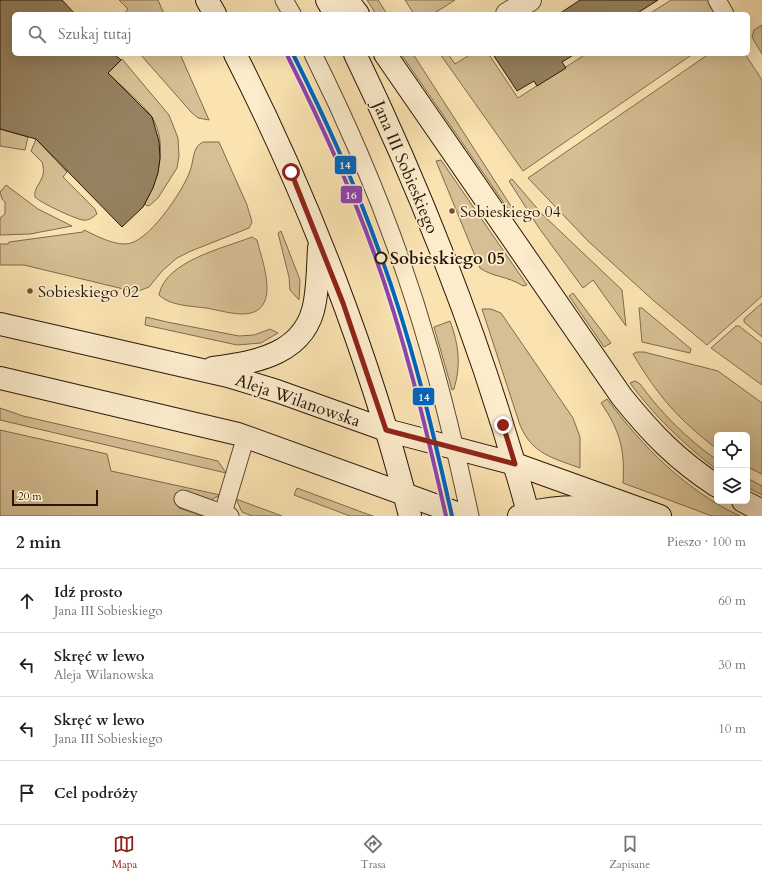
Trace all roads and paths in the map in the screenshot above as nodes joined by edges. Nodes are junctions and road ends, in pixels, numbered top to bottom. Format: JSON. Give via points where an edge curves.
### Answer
{"nodes":[{"id":1,"x":207,"y":0,"type":"edge"},
{"id":2,"x":284,"y":0,"type":"edge"},
{"id":3,"x":327,"y":0,"type":"edge"},
{"id":4,"x":347,"y":0,"type":"edge"},
{"id":5,"x":530,"y":0,"type":"edge"},
{"id":6,"x":716,"y":0,"type":"edge"},
{"id":7,"x":214,"y":12,"type":"edge"},
{"id":8,"x":291,"y":12,"type":"edge"},
{"id":9,"x":334,"y":12,"type":"edge"},
{"id":10,"x":356,"y":12,"type":"edge"},
{"id":11,"x":509,"y":12,"type":"edge"},
{"id":12,"x":724,"y":12,"type":"edge"},
{"id":13,"x":236,"y":56,"type":"edge"},
{"id":14,"x":314,"y":56,"type":"edge"},
{"id":15,"x":356,"y":56,"type":"edge"},
{"id":16,"x":386,"y":56,"type":"edge"},
{"id":17,"x":319,"y":241,"type":"junction"},
{"id":18,"x":0,"y":324,"type":"edge"},
{"id":19,"x":201,"y":370,"type":"junction"},
{"id":20,"x":0,"y":378,"type":"edge"},
{"id":21,"x":386,"y":430,"type":"junction"},
{"id":22,"x":246,"y":436,"type":"junction"},
{"id":23,"x":455,"y":448,"type":"junction"},
{"id":24,"x":515,"y":464,"type":"junction"},
{"id":25,"x":714,"y":484,"type":"edge"},
{"id":26,"x":404,"y":494,"type":"junction"},
{"id":27,"x":183,"y":499,"type":"dead end"},
{"id":28,"x":749,"y":504,"type":"edge"},
{"id":29,"x":762,"y":511,"type":"edge"},
{"id":30,"x":650,"y":512,"type":"edge"},
{"id":31,"x":226,"y":515,"type":"edge"},
{"id":32,"x":525,"y":515,"type":"edge"},
{"id":33,"x":410,"y":516,"type":"edge"},
{"id":34,"x":464,"y":516,"type":"edge"},
{"id":35,"x":470,"y":516,"type":"edge"}],
"edges":[{"from":1,"to":7,"type":"main road"},
{"from":2,"to":8,"type":"lane"},
{"from":3,"to":9,"type":"main road"},
{"from":4,"to":10,"type":"main road"},
{"from":5,"to":11,"type":"main road"},
{"from":6,"to":12,"type":"lane"},
{"from":13,"to":17,"type":"main road","via":[[276,140]]},
{"from":14,"to":23,"type":"lane","via":[[361,157],[396,247],[429,348]]},
{"from":15,"to":24,"type":"main road","name":"Jana III Sobieskiego","via":[[437,239],[479,352]]},
{"from":16,"to":25,"type":"main road","via":[[622,397],[649,431],[668,449]]},
{"from":17,"to":19,"type":"main road","via":[[315,302],[307,323],[294,340],[287,347],[264,359]]},
{"from":17,"to":21,"type":"main road"},
{"from":18,"to":19,"type":"main road","name":"Aleja Wilanowska"},
{"from":19,"to":21,"type":"main road","name":"Aleja Wilanowska","via":[[277,391]]},
{"from":20,"to":22,"type":"main road"},
{"from":21,"to":23,"type":"main road","name":"Aleja Wilanowska"},
{"from":21,"to":26,"type":"main road"},
{"from":22,"to":26,"type":"main road"},
{"from":22,"to":31,"type":"lane"},
{"from":23,"to":24,"type":"main road","name":"Aleja Wilanowska"},
{"from":23,"to":35,"type":"lane"},
{"from":24,"to":30,"type":"main road","name":"Aleja Wilanowska"},
{"from":24,"to":32,"type":"main road","name":"Jana III Sobieskiego"},
{"from":26,"to":33,"type":"main road"},
{"from":26,"to":34,"type":"main road"},
{"from":27,"to":31,"type":"lane"},
{"from":28,"to":29,"type":"main road"},
{"from":30,"to":32,"type":"main road","via":[[560,507]]}]}
